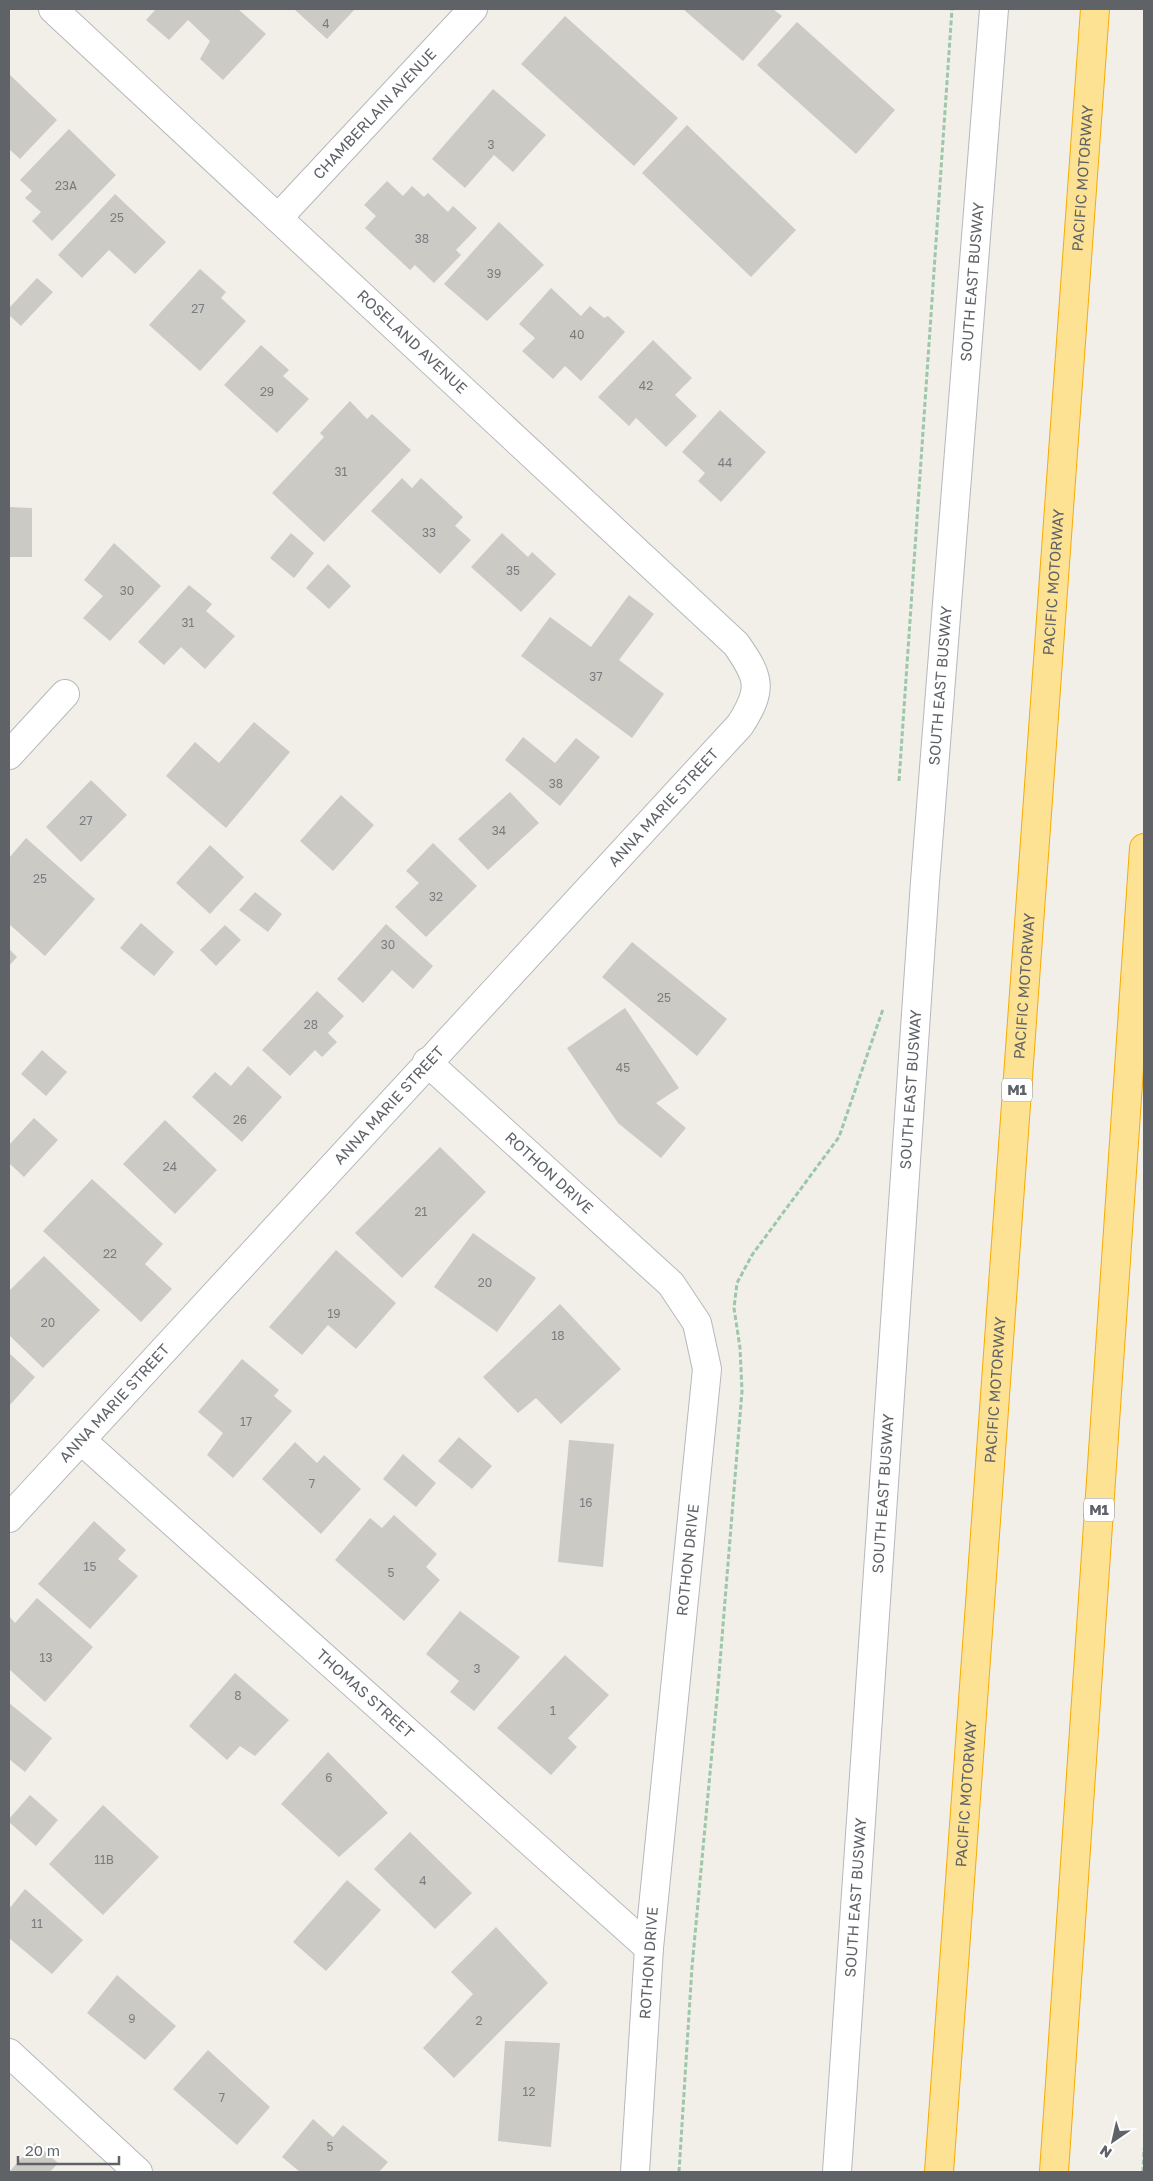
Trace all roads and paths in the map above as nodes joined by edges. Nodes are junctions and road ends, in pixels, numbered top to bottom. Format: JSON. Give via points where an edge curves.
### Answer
{"nodes":[{"id":1,"x":53,"y":9,"type":"edge"},
{"id":2,"x":473,"y":9,"type":"edge"},
{"id":3,"x":952,"y":9,"type":"edge"},
{"id":4,"x":994,"y":9,"type":"edge"},
{"id":5,"x":1095,"y":9,"type":"edge"},
{"id":6,"x":278,"y":218,"type":"junction"},
{"id":7,"x":757,"y":685,"type":"joint"},
{"id":8,"x":65,"y":694,"type":"dead end"},
{"id":9,"x":9,"y":755,"type":"edge"},
{"id":10,"x":899,"y":782,"type":"dead end"},
{"id":11,"x":1144,"y":848,"type":"edge"},
{"id":12,"x":884,"y":1000,"type":"dead end"},
{"id":13,"x":427,"y":1062,"type":"junction"},
{"id":14,"x":81,"y":1440,"type":"junction"},
{"id":15,"x":9,"y":1518,"type":"edge"},
{"id":16,"x":650,"y":1948,"type":"junction"},
{"id":17,"x":9,"y":2053,"type":"edge"},
{"id":18,"x":1144,"y":2148,"type":"edge"},
{"id":19,"x":138,"y":2172,"type":"edge"},
{"id":20,"x":635,"y":2172,"type":"edge"},
{"id":21,"x":679,"y":2172,"type":"edge"},
{"id":22,"x":837,"y":2172,"type":"edge"},
{"id":23,"x":939,"y":2172,"type":"edge"},
{"id":24,"x":1054,"y":2172,"type":"edge"},
{"id":25,"x":1143,"y":2172,"type":"edge"}],
"edges":[{"from":1,"to":6,"type":"street","name":"ROSELAND AVENUE"},
{"from":2,"to":6,"type":"street","name":"CHAMBERLAIN AVENUE"},
{"from":3,"to":10,"type":"path"},
{"from":4,"to":22,"type":"street","name":"SOUTH EAST BUSWAY","via":[[925,882]]},
{"from":5,"to":23,"type":"highway","name":"PACIFIC MOTORWAY","number":"M1"},
{"from":6,"to":7,"type":"street","name":"ROSELAND AVENUE","via":[[736,644],[750,664]]},
{"from":7,"to":13,"type":"street","name":"ANNA MARIE STREET","via":[[753,705],[740,725]]},
{"from":8,"to":9,"type":"street"},
{"from":11,"to":24,"type":"highway","number":"M1"},
{"from":12,"to":21,"type":"path","via":[[839,1137],[752,1255],[737,1282],[734,1308],[742,1391],[692,1967]]},
{"from":13,"to":14,"type":"street","name":"ANNA MARIE STREET"},
{"from":13,"to":16,"type":"street","name":"ROTHON DRIVE","via":[[671,1284],[697,1323],[707,1369]]},
{"from":14,"to":15,"type":"street","name":"ANNA MARIE STREET"},
{"from":14,"to":16,"type":"street","name":"THOMAS STREET"},
{"from":16,"to":20,"type":"street","name":"ROTHON DRIVE"},
{"from":17,"to":19,"type":"street"},
{"from":18,"to":25,"type":"path"}]}
